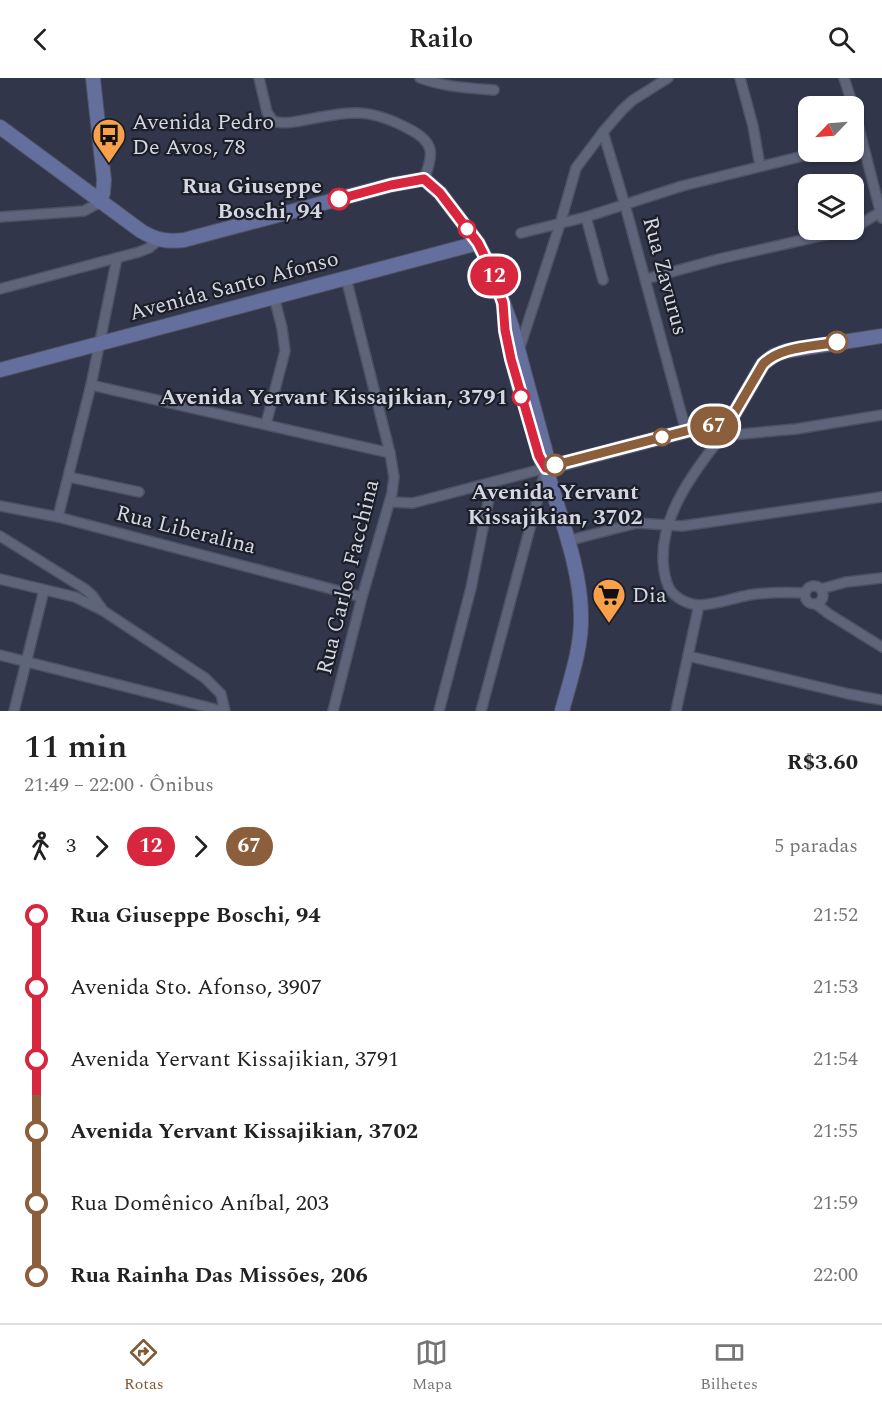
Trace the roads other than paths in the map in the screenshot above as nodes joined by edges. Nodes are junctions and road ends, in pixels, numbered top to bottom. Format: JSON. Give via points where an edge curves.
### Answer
{"nodes":[{"id":1,"x":93,"y":78,"type":"edge"},
{"id":2,"x":259,"y":78,"type":"edge"},
{"id":3,"x":420,"y":78,"type":"edge"},
{"id":4,"x":668,"y":78,"type":"edge"},
{"id":5,"x":740,"y":78,"type":"edge"},
{"id":6,"x":844,"y":78,"type":"edge"},
{"id":7,"x":494,"y":90,"type":"dead end"},
{"id":8,"x":849,"y":96,"type":"edge"},
{"id":9,"x":0,"y":127,"type":"edge"},
{"id":10,"x":603,"y":132,"type":"junction"},
{"id":11,"x":798,"y":157,"type":"edge"},
{"id":12,"x":864,"y":160,"type":"edge"},
{"id":13,"x":760,"y":166,"type":"junction"},
{"id":14,"x":424,"y":179,"type":"junction"},
{"id":15,"x":100,"y":202,"type":"junction"},
{"id":16,"x":625,"y":205,"type":"junction"},
{"id":17,"x":882,"y":214,"type":"edge"},
{"id":18,"x":0,"y":217,"type":"edge"},
{"id":19,"x":586,"y":217,"type":"junction"},
{"id":20,"x":864,"y":223,"type":"edge"},
{"id":21,"x":560,"y":224,"type":"junction"},
{"id":22,"x":521,"y":234,"type":"dead end"},
{"id":23,"x":159,"y":240,"type":"junction"},
{"id":24,"x":802,"y":240,"type":"edge"},
{"id":25,"x":478,"y":243,"type":"junction"},
{"id":26,"x":117,"y":258,"type":"junction"},
{"id":27,"x":346,"y":278,"type":"junction"},
{"id":28,"x":646,"y":279,"type":"junction"},
{"id":29,"x":603,"y":280,"type":"dead end"},
{"id":30,"x":0,"y":289,"type":"edge"},
{"id":31,"x":274,"y":297,"type":"junction"},
{"id":32,"x":882,"y":336,"type":"edge"},
{"id":33,"x":99,"y":344,"type":"junction"},
{"id":34,"x":515,"y":354,"type":"junction"},
{"id":35,"x":0,"y":370,"type":"edge"},
{"id":36,"x":91,"y":385,"type":"junction"},
{"id":37,"x":882,"y":415,"type":"edge"},
{"id":38,"x":266,"y":424,"type":"junction"},
{"id":39,"x":724,"y":430,"type":"junction"},
{"id":40,"x":686,"y":431,"type":"junction"},
{"id":41,"x":390,"y":453,"type":"junction"},
{"id":42,"x":546,"y":468,"type":"junction"},
{"id":43,"x":69,"y":477,"type":"junction"},
{"id":44,"x":492,"y":483,"type":"junction"},
{"id":45,"x":139,"y":492,"type":"dead end"},
{"id":46,"x":882,"y":497,"type":"edge"},
{"id":47,"x":390,"y":502,"type":"junction"},
{"id":48,"x":0,"y":506,"type":"edge"},
{"id":49,"x":58,"y":518,"type":"junction"},
{"id":50,"x":666,"y":526,"type":"junction"},
{"id":51,"x":0,"y":536,"type":"edge"},
{"id":52,"x":567,"y":541,"type":"junction"},
{"id":53,"x":882,"y":578,"type":"edge"},
{"id":54,"x":0,"y":579,"type":"edge"},
{"id":55,"x":821,"y":589,"type":"junction"},
{"id":56,"x":44,"y":590,"type":"junction"},
{"id":57,"x":805,"y":593,"type":"junction"},
{"id":58,"x":362,"y":597,"type":"junction"},
{"id":59,"x":699,"y":604,"type":"junction"},
{"id":60,"x":816,"y":604,"type":"junction"},
{"id":61,"x":102,"y":610,"type":"junction"},
{"id":62,"x":882,"y":647,"type":"edge"},
{"id":63,"x":0,"y":655,"type":"edge"},
{"id":64,"x":688,"y":656,"type":"junction"},
{"id":65,"x":25,"y":661,"type":"junction"},
{"id":66,"x":882,"y":700,"type":"edge"},
{"id":67,"x":14,"y":711,"type":"edge"},
{"id":68,"x":224,"y":711,"type":"edge"},
{"id":69,"x":333,"y":711,"type":"edge"},
{"id":70,"x":439,"y":711,"type":"edge"},
{"id":71,"x":481,"y":711,"type":"edge"},
{"id":72,"x":562,"y":711,"type":"edge"},
{"id":73,"x":676,"y":711,"type":"edge"}],
"edges":[{"from":1,"to":15,"type":"main road","via":[[104,180]]},
{"from":2,"to":14,"type":"street","via":[[273,121],[286,123],[368,113],[420,135],[426,139],[430,153]]},
{"from":3,"to":7,"type":"street","via":[[435,84]]},
{"from":4,"to":10,"type":"street","via":[[633,100]]},
{"from":5,"to":13,"type":"street"},
{"from":6,"to":8,"type":"street"},
{"from":9,"to":15,"type":"main road"},
{"from":10,"to":16,"type":"street","name":"Rua Zavurus"},
{"from":10,"to":21,"type":"street","via":[[576,168]]},
{"from":11,"to":13,"type":"street"},
{"from":12,"to":17,"type":"street"},
{"from":13,"to":16,"type":"street"},
{"from":14,"to":23,"type":"main road","via":[[184,240]]},
{"from":14,"to":25,"type":"main road","via":[[440,193]]},
{"from":15,"to":18,"type":"street","via":[[84,211]]},
{"from":15,"to":23,"type":"main road"},
{"from":16,"to":19,"type":"street"},
{"from":16,"to":28,"type":"street","name":"Rua Zavurus"},
{"from":17,"to":20,"type":"street"},
{"from":19,"to":21,"type":"street"},
{"from":19,"to":29,"type":"street"},
{"from":21,"to":22,"type":"street"},
{"from":21,"to":34,"type":"street"},
{"from":23,"to":26,"type":"street","via":[[149,248]]},
{"from":24,"to":28,"type":"street"},
{"from":25,"to":27,"type":"main road","name":"Avenida Santo Afonso"},
{"from":25,"to":34,"type":"main road","via":[[503,303]]},
{"from":26,"to":30,"type":"street"},
{"from":26,"to":33,"type":"street"},
{"from":27,"to":31,"type":"main road","name":"Avenida Santo Afonso"},
{"from":27,"to":41,"type":"street","name":"Rua Carlos Facchina"},
{"from":28,"to":40,"type":"street","name":"Rua Zavurus"},
{"from":31,"to":33,"type":"main road","name":"Avenida Santo Afonso"},
{"from":31,"to":38,"type":"street","via":[[285,351]]},
{"from":32,"to":39,"type":"main road","via":[[773,356],[763,364]]},
{"from":33,"to":35,"type":"main road","name":"Avenida Santo Afonso"},
{"from":33,"to":36,"type":"street"},
{"from":34,"to":42,"type":"main road","via":[[546,453]]},
{"from":36,"to":38,"type":"street"},
{"from":36,"to":43,"type":"street"},
{"from":37,"to":39,"type":"street","via":[[796,429]]},
{"from":38,"to":41,"type":"street"},
{"from":39,"to":40,"type":"main road"},
{"from":39,"to":50,"type":"street","via":[[692,474]]},
{"from":40,"to":42,"type":"main road"},
{"from":41,"to":47,"type":"street","name":"Rua Carlos Facchina","via":[[394,477]]},
{"from":42,"to":44,"type":"street"},
{"from":42,"to":52,"type":"main road"},
{"from":42,"to":71,"type":"street"},
{"from":43,"to":45,"type":"street"},
{"from":43,"to":49,"type":"street"},
{"from":44,"to":47,"type":"street","via":[[413,503]]},
{"from":44,"to":70,"type":"street","via":[[471,588]]},
{"from":46,"to":50,"type":"street"},
{"from":47,"to":58,"type":"street","name":"Rua Carlos Facchina"},
{"from":48,"to":49,"type":"street","name":"Rua Liberalina"},
{"from":49,"to":58,"type":"street","name":"Rua Liberalina"},
{"from":50,"to":52,"type":"street","via":[[637,523]]},
{"from":50,"to":59,"type":"street","via":[[664,573],[668,586],[679,598]]},
{"from":51,"to":61,"type":"street","via":[[85,589]]},
{"from":52,"to":72,"type":"main road","via":[[582,618]]},
{"from":53,"to":55,"type":"street"},
{"from":54,"to":56,"type":"street"},
{"from":55,"to":57,"type":"street","via":[[812,586]]},
{"from":55,"to":60,"type":"street","via":[[823,596]]},
{"from":56,"to":61,"type":"street","via":[[75,597]]},
{"from":56,"to":65,"type":"street"},
{"from":57,"to":59,"type":"street","via":[[761,594]]},
{"from":57,"to":60,"type":"street","via":[[809,603]]},
{"from":58,"to":69,"type":"street","name":"Rua Carlos Facchina"},
{"from":59,"to":64,"type":"street"},
{"from":60,"to":62,"type":"street"},
{"from":61,"to":68,"type":"street","via":[[205,678],[221,694]]},
{"from":63,"to":65,"type":"street"},
{"from":64,"to":66,"type":"street"},
{"from":64,"to":73,"type":"street"},
{"from":65,"to":67,"type":"street"},
{"from":65,"to":68,"type":"street"}]}
